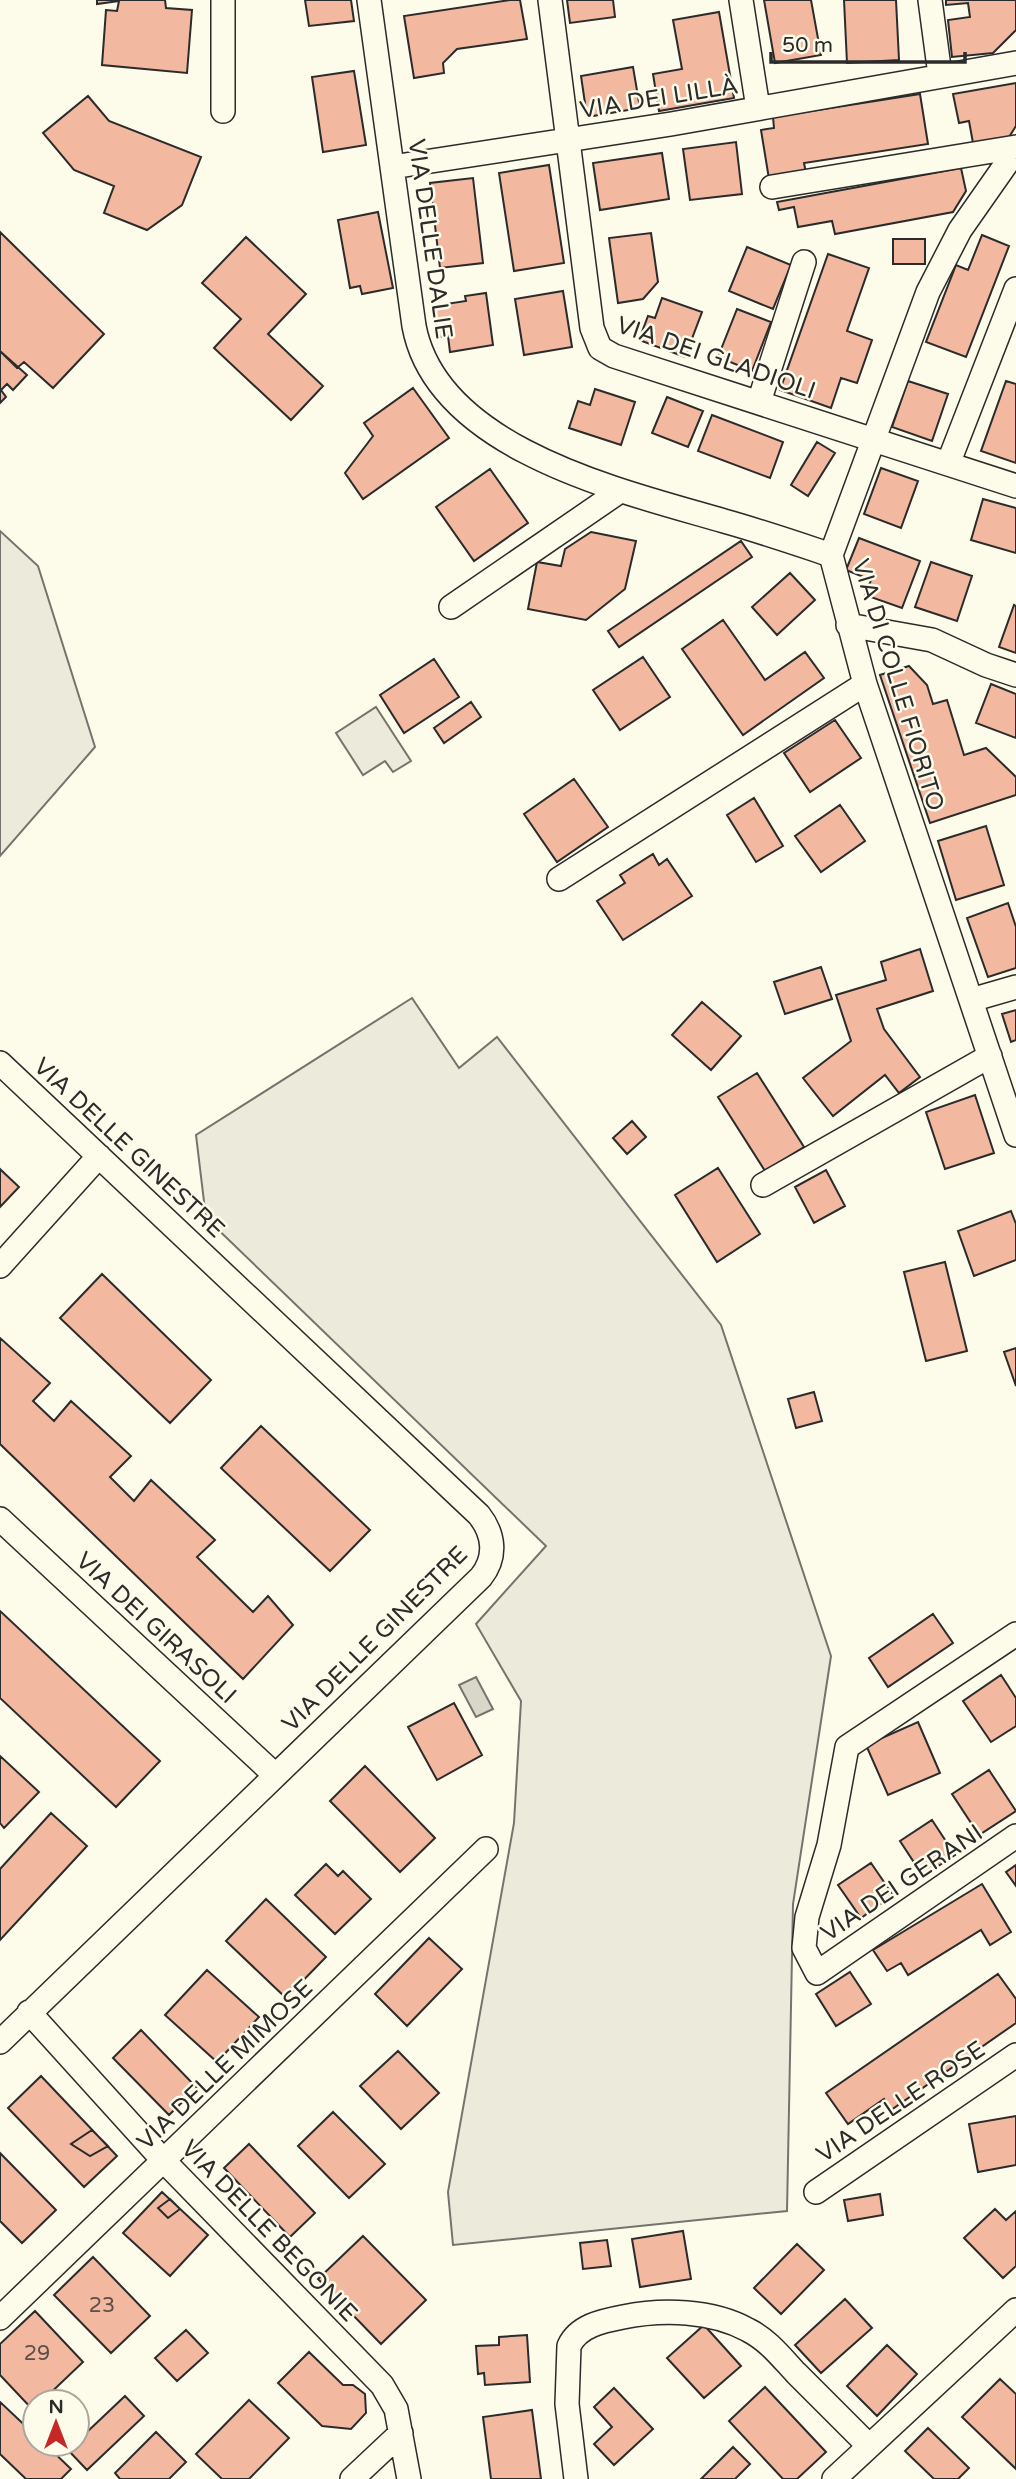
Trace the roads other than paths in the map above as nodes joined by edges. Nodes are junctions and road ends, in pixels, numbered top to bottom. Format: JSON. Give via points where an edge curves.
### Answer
{"nodes":[{"id":1,"x":223,"y":0,"type":"edge"},
{"id":2,"x":369,"y":0,"type":"edge"},
{"id":3,"x":550,"y":0,"type":"edge"},
{"id":4,"x":741,"y":0,"type":"edge"},
{"id":5,"x":930,"y":0,"type":"edge"},
{"id":6,"x":1016,"y":63,"type":"edge"},
{"id":7,"x":940,"y":75,"type":"junction"},
{"id":8,"x":758,"y":108,"type":"junction"},
{"id":9,"x":223,"y":111,"type":"dead end"},
{"id":10,"x":568,"y":139,"type":"junction"},
{"id":11,"x":1016,"y":148,"type":"edge"},
{"id":12,"x":392,"y":167,"type":"junction"},
{"id":13,"x":772,"y":187,"type":"dead end"},
{"id":14,"x":804,"y":262,"type":"dead end"},
{"id":15,"x":1016,"y":289,"type":"edge"},
{"id":16,"x":759,"y":402,"type":"junction"},
{"id":17,"x":873,"y":440,"type":"junction"},
{"id":18,"x":948,"y":464,"type":"junction"},
{"id":19,"x":1016,"y":486,"type":"edge"},
{"id":20,"x":620,"y":491,"type":"junction"},
{"id":21,"x":831,"y":555,"type":"junction"},
{"id":22,"x":451,"y":607,"type":"dead end"},
{"id":23,"x":848,"y":625,"type":"junction"},
{"id":24,"x":1016,"y":675,"type":"edge"},
{"id":25,"x":865,"y":684,"type":"junction"},
{"id":26,"x":559,"y":879,"type":"dead end"},
{"id":27,"x":1016,"y":987,"type":"edge"},
{"id":28,"x":971,"y":1000,"type":"junction"},
{"id":29,"x":990,"y":1056,"type":"junction"},
{"id":30,"x":0,"y":1063,"type":"edge"},
{"id":31,"x":1016,"y":1135,"type":"edge"},
{"id":32,"x":99,"y":1156,"type":"junction"},
{"id":33,"x":763,"y":1185,"type":"dead end"},
{"id":34,"x":0,"y":1266,"type":"edge"},
{"id":35,"x":0,"y":1519,"type":"edge"},
{"id":36,"x":1016,"y":1634,"type":"edge"},
{"id":37,"x":275,"y":1775,"type":"junction"},
{"id":38,"x":1016,"y":1836,"type":"edge"},
{"id":39,"x":486,"y":1849,"type":"dead end"},
{"id":40,"x":29,"y":2012,"type":"junction"},
{"id":41,"x":0,"y":2042,"type":"edge"},
{"id":42,"x":1016,"y":2055,"type":"edge"},
{"id":43,"x":163,"y":2160,"type":"junction"},
{"id":44,"x":816,"y":2192,"type":"dead end"},
{"id":45,"x":1016,"y":2310,"type":"edge"},
{"id":46,"x":0,"y":2318,"type":"edge"},
{"id":47,"x":401,"y":2433,"type":"junction"},
{"id":48,"x":868,"y":2445,"type":"junction"},
{"id":49,"x":352,"y":2479,"type":"edge"},
{"id":50,"x":409,"y":2479,"type":"edge"},
{"id":51,"x":576,"y":2479,"type":"edge"},
{"id":52,"x":834,"y":2479,"type":"edge"}],
"edges":[{"from":1,"to":9,"type":"street"},
{"from":2,"to":12,"type":"street","name":"VIA DELLE DALIE"},
{"from":3,"to":10,"type":"street","name":"VIA DEI GLADIOLI"},
{"from":4,"to":8,"type":"street"},
{"from":5,"to":7,"type":"street"},
{"from":6,"to":7,"type":"street","name":"VIA DEI LILLÀ"},
{"from":7,"to":8,"type":"street","name":"VIA DEI LILLÀ"},
{"from":8,"to":10,"type":"street","name":"VIA DEI LILLÀ"},
{"from":10,"to":12,"type":"street","name":"VIA DEI LILLÀ"},
{"from":10,"to":16,"type":"street","name":"VIA DEI GLADIOLI","via":[[597,344],[614,356]]},
{"from":11,"to":13,"type":"street"},
{"from":11,"to":17,"type":"street","name":"VIA DI COLLE FIORITO","via":[[960,230],[928,292]]},
{"from":12,"to":20,"type":"street","name":"VIA DELLE DALIE","via":[[414,326],[430,374],[473,415],[517,447]]},
{"from":14,"to":16,"type":"street"},
{"from":15,"to":18,"type":"street"},
{"from":16,"to":17,"type":"street","name":"VIA DEI GLADIOLI"},
{"from":17,"to":18,"type":"street","name":"VIA DEI GLADIOLI"},
{"from":17,"to":21,"type":"street","name":"VIA DI COLLE FIORITO"},
{"from":18,"to":19,"type":"street","name":"VIA DEI GLADIOLI"},
{"from":20,"to":21,"type":"street","name":"VIA DELLE DALIE"},
{"from":20,"to":22,"type":"street"},
{"from":21,"to":23,"type":"street","name":"VIA DI COLLE FIORITO"},
{"from":23,"to":24,"type":"street","via":[[932,640]]},
{"from":23,"to":25,"type":"street","name":"VIA DI COLLE FIORITO"},
{"from":25,"to":26,"type":"street"},
{"from":25,"to":28,"type":"street","name":"VIA DI COLLE FIORITO"},
{"from":27,"to":28,"type":"street"},
{"from":28,"to":29,"type":"street","name":"VIA DI COLLE FIORITO"},
{"from":29,"to":31,"type":"street","name":"VIA DI COLLE FIORITO"},
{"from":29,"to":33,"type":"street"},
{"from":30,"to":32,"type":"street","name":"VIA DELLE GINESTRE"},
{"from":32,"to":34,"type":"street"},
{"from":32,"to":37,"type":"street","name":"VIA DELLE GINESTRE","via":[[479,1515],[491,1536],[491,1561],[481,1577]]},
{"from":35,"to":37,"type":"street","name":"VIA DEI GIRASOLI"},
{"from":36,"to":38,"type":"street","name":"VIA DEI GERANI","via":[[847,1747],[829,1845],[807,1917],[804,1948],[817,1973]]},
{"from":37,"to":40,"type":"street","name":"VIA DELLE GINESTRE"},
{"from":39,"to":43,"type":"street","name":"VIA DELLE MIMOSE"},
{"from":40,"to":41,"type":"street","name":"VIA DELLE GINESTRE"},
{"from":40,"to":43,"type":"street","name":"VIA DELLE BEGONIE"},
{"from":42,"to":44,"type":"street","name":"VIA DELLE ROSE"},
{"from":43,"to":46,"type":"street","name":"VIA DELLE MIMOSE"},
{"from":43,"to":47,"type":"street","name":"VIA DELLE BEGONIE","via":[[382,2385],[396,2409]]},
{"from":45,"to":48,"type":"street"},
{"from":47,"to":49,"type":"street"},
{"from":47,"to":50,"type":"street","name":"VIA DELLE BEGONIE"},
{"from":48,"to":51,"type":"street","via":[[749,2330],[701,2316],[637,2315],[587,2328],[573,2337],[569,2346],[567,2404]]},
{"from":48,"to":52,"type":"street"}]}
